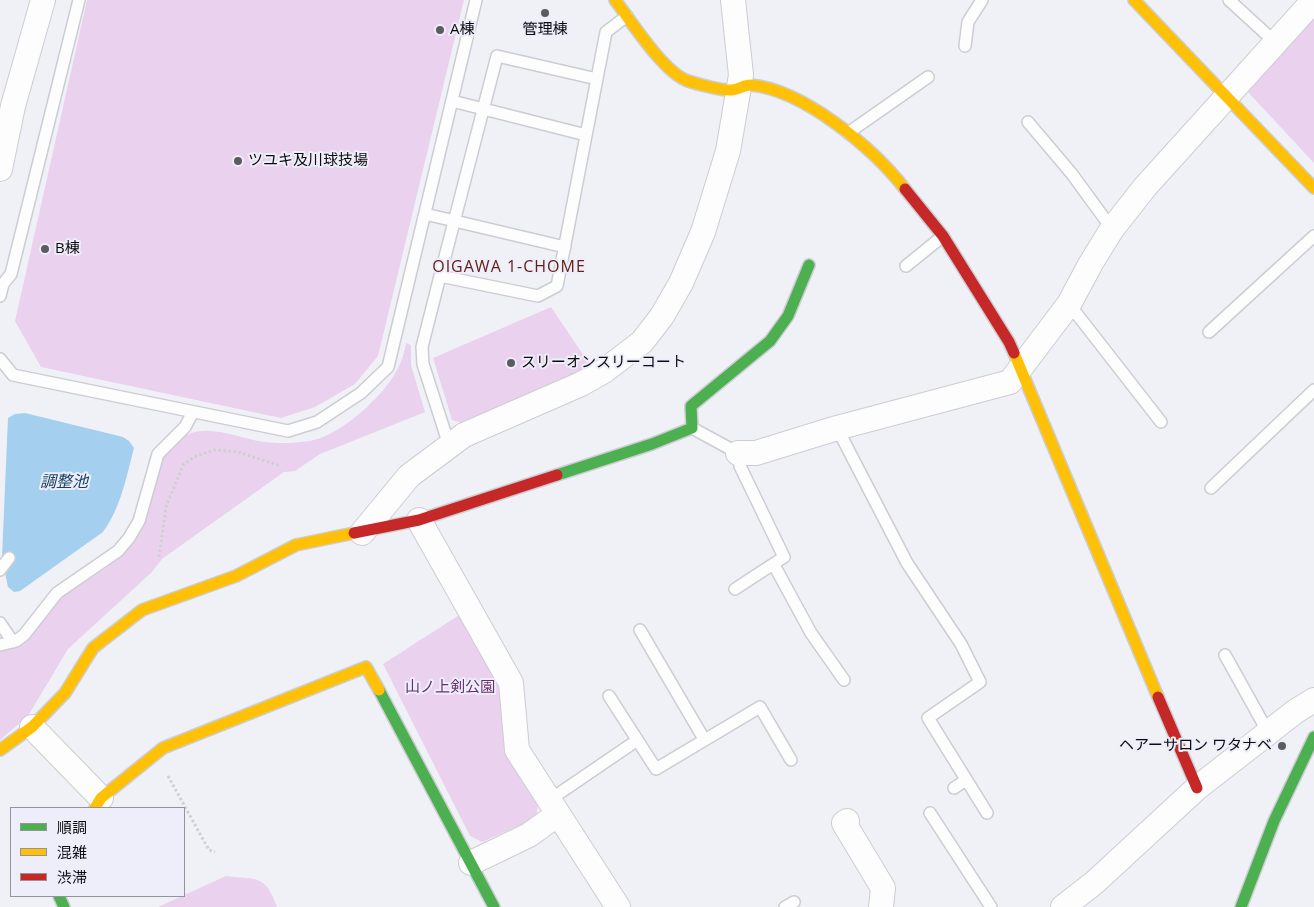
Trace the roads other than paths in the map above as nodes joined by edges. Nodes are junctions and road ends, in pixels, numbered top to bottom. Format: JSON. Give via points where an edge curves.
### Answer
{"nodes":[{"id":1,"x":44,"y":0,"type":"edge"},
{"id":2,"x":80,"y":0,"type":"edge"},
{"id":3,"x":476,"y":0,"type":"edge"},
{"id":4,"x":615,"y":0,"type":"edge"},
{"id":5,"x":733,"y":0,"type":"edge"},
{"id":6,"x":982,"y":0,"type":"edge"},
{"id":7,"x":1134,"y":0,"type":"edge"},
{"id":8,"x":1229,"y":0,"type":"edge"},
{"id":9,"x":1314,"y":0,"type":"edge"},
{"id":10,"x":627,"y":16,"type":"junction"},
{"id":11,"x":1276,"y":43,"type":"junction"},
{"id":12,"x":965,"y":46,"type":"dead end"},
{"id":13,"x":928,"y":77,"type":"dead end"},
{"id":14,"x":597,"y":79,"type":"junction"},
{"id":15,"x":740,"y":86,"type":"junction"},
{"id":16,"x":1227,"y":97,"type":"junction"},
{"id":17,"x":452,"y":101,"type":"junction"},
{"id":18,"x":483,"y":110,"type":"junction"},
{"id":19,"x":1028,"y":122,"type":"dead end"},
{"id":20,"x":848,"y":133,"type":"junction"},
{"id":21,"x":586,"y":136,"type":"junction"},
{"id":22,"x":0,"y":169,"type":"edge"},
{"id":23,"x":1314,"y":188,"type":"edge"},
{"id":24,"x":425,"y":214,"type":"junction"},
{"id":25,"x":454,"y":221,"type":"junction"},
{"id":26,"x":1112,"y":229,"type":"junction"},
{"id":27,"x":943,"y":236,"type":"junction"},
{"id":28,"x":1314,"y":236,"type":"edge"},
{"id":29,"x":565,"y":247,"type":"junction"},
{"id":30,"x":809,"y":266,"type":"dead end"},
{"id":31,"x":906,"y":266,"type":"dead end"},
{"id":32,"x":440,"y":276,"type":"junction"},
{"id":33,"x":0,"y":296,"type":"edge"},
{"id":34,"x":1069,"y":304,"type":"junction"},
{"id":35,"x":1209,"y":332,"type":"dead end"},
{"id":36,"x":0,"y":360,"type":"edge"},
{"id":37,"x":1019,"y":369,"type":"junction"},
{"id":38,"x":1314,"y":390,"type":"edge"},
{"id":39,"x":193,"y":412,"type":"junction"},
{"id":40,"x":1161,"y":422,"type":"dead end"},
{"id":41,"x":692,"y":428,"type":"junction"},
{"id":42,"x":837,"y":428,"type":"junction"},
{"id":43,"x":449,"y":446,"type":"junction"},
{"id":44,"x":738,"y":453,"type":"junction"},
{"id":45,"x":1211,"y":488,"type":"dead end"},
{"id":46,"x":419,"y":520,"type":"junction"},
{"id":47,"x":362,"y":533,"type":"junction"},
{"id":48,"x":9,"y":558,"type":"dead end"},
{"id":49,"x":774,"y":565,"type":"junction"},
{"id":50,"x":0,"y":570,"type":"edge"},
{"id":51,"x":735,"y":589,"type":"dead end"},
{"id":52,"x":0,"y":623,"type":"edge"},
{"id":53,"x":640,"y":630,"type":"dead end"},
{"id":54,"x":13,"y":642,"type":"junction"},
{"id":55,"x":0,"y":645,"type":"edge"},
{"id":56,"x":1225,"y":655,"type":"dead end"},
{"id":57,"x":844,"y":680,"type":"dead end"},
{"id":58,"x":609,"y":696,"type":"dead end"},
{"id":59,"x":1314,"y":700,"type":"edge"},
{"id":60,"x":928,"y":718,"type":"junction"},
{"id":61,"x":918,"y":724,"type":"dead end"},
{"id":62,"x":32,"y":727,"type":"junction"},
{"id":63,"x":1269,"y":734,"type":"junction"},
{"id":64,"x":1314,"y":737,"type":"edge"},
{"id":65,"x":704,"y":739,"type":"junction"},
{"id":66,"x":636,"y":741,"type":"junction"},
{"id":67,"x":0,"y":750,"type":"edge"},
{"id":68,"x":791,"y":760,"type":"dead end"},
{"id":69,"x":966,"y":780,"type":"junction"},
{"id":70,"x":954,"y":788,"type":"dead end"},
{"id":71,"x":1198,"y":788,"type":"junction"},
{"id":72,"x":98,"y":803,"type":"edge"},
{"id":73,"x":553,"y":808,"type":"junction"},
{"id":74,"x":930,"y":813,"type":"dead end"},
{"id":75,"x":987,"y":813,"type":"dead end"},
{"id":76,"x":847,"y":821,"type":"dead end"},
{"id":77,"x":471,"y":863,"type":"junction"},
{"id":78,"x":494,"y":907,"type":"edge"},
{"id":79,"x":618,"y":907,"type":"edge"},
{"id":80,"x":881,"y":907,"type":"edge"},
{"id":81,"x":991,"y":907,"type":"edge"},
{"id":82,"x":1063,"y":907,"type":"edge"},
{"id":83,"x":1240,"y":907,"type":"edge"}],
"edges":[{"from":1,"to":22,"type":"street"},
{"from":2,"to":33,"type":"lane","via":[[11,274],[3,284]]},
{"from":3,"to":17,"type":"lane"},
{"from":4,"to":10,"type":"street"},
{"from":5,"to":15,"type":"street"},
{"from":6,"to":12,"type":"lane","via":[[968,22]]},
{"from":7,"to":16,"type":"street"},
{"from":8,"to":11,"type":"lane"},
{"from":9,"to":11,"type":"street"},
{"from":10,"to":14,"type":"lane","via":[[606,32]]},
{"from":10,"to":15,"type":"street","via":[[669,69],[687,81],[732,90]]},
{"from":11,"to":16,"type":"street"},
{"from":13,"to":20,"type":"lane"},
{"from":14,"to":18,"type":"lane","via":[[497,56]]},
{"from":14,"to":21,"type":"lane"},
{"from":15,"to":20,"type":"street","via":[[782,93],[819,112]]},
{"from":15,"to":43,"type":"street","via":[[728,151],[703,232],[681,283],[642,342],[604,372],[464,435]]},
{"from":16,"to":23,"type":"street"},
{"from":16,"to":26,"type":"street","via":[[1145,187]]},
{"from":17,"to":18,"type":"lane"},
{"from":17,"to":24,"type":"lane"},
{"from":18,"to":21,"type":"lane"},
{"from":18,"to":25,"type":"lane"},
{"from":19,"to":26,"type":"lane"},
{"from":20,"to":27,"type":"street","via":[[901,182]]},
{"from":21,"to":29,"type":"lane"},
{"from":24,"to":25,"type":"lane"},
{"from":24,"to":39,"type":"lane","via":[[388,367],[361,393],[317,422],[288,431]]},
{"from":25,"to":29,"type":"lane"},
{"from":25,"to":32,"type":"lane"},
{"from":26,"to":34,"type":"street"},
{"from":27,"to":31,"type":"lane"},
{"from":27,"to":37,"type":"street","via":[[1008,342]]},
{"from":28,"to":35,"type":"lane"},
{"from":29,"to":32,"type":"lane","via":[[557,286],[538,296]]},
{"from":30,"to":41,"type":"street","via":[[788,316],[770,341],[691,406]]},
{"from":32,"to":43,"type":"lane","via":[[422,347],[423,364]]},
{"from":34,"to":37,"type":"street"},
{"from":34,"to":40,"type":"lane"},
{"from":36,"to":39,"type":"lane","via":[[13,375]]},
{"from":37,"to":42,"type":"street","via":[[1010,382]]},
{"from":37,"to":71,"type":"street"},
{"from":38,"to":45,"type":"lane"},
{"from":39,"to":54,"type":"lane","via":[[185,426],[158,454],[139,521],[129,538],[118,551],[57,593],[24,635]]},
{"from":41,"to":44,"type":"lane"},
{"from":41,"to":46,"type":"street"},
{"from":42,"to":44,"type":"street","via":[[756,453]]},
{"from":42,"to":60,"type":"lane","via":[[907,563],[961,644],[980,682]]},
{"from":43,"to":47,"type":"street","via":[[409,476]]},
{"from":44,"to":49,"type":"lane","via":[[740,466],[784,558]]},
{"from":46,"to":47,"type":"street"},
{"from":46,"to":73,"type":"street","via":[[511,683],[516,750]]},
{"from":47,"to":62,"type":"street","via":[[296,545],[236,576],[142,610],[93,648],[65,693]]},
{"from":48,"to":50,"type":"lane"},
{"from":49,"to":51,"type":"lane"},
{"from":49,"to":57,"type":"lane","via":[[811,633]]},
{"from":52,"to":54,"type":"lane"},
{"from":53,"to":65,"type":"lane"},
{"from":54,"to":55,"type":"lane"},
{"from":56,"to":63,"type":"lane"},
{"from":58,"to":66,"type":"lane"},
{"from":59,"to":63,"type":"street"},
{"from":60,"to":61,"type":"lane"},
{"from":60,"to":69,"type":"lane"},
{"from":62,"to":67,"type":"street"},
{"from":62,"to":72,"type":"street"},
{"from":63,"to":71,"type":"street"},
{"from":64,"to":83,"type":"street","via":[[1291,781]]},
{"from":65,"to":66,"type":"lane","via":[[656,769]]},
{"from":65,"to":68,"type":"lane","via":[[760,707]]},
{"from":66,"to":73,"type":"lane"},
{"from":69,"to":70,"type":"lane"},
{"from":69,"to":75,"type":"lane"},
{"from":71,"to":82,"type":"street"},
{"from":72,"to":77,"type":"street","via":[[163,748],[366,667]]},
{"from":73,"to":77,"type":"street","via":[[529,835]]},
{"from":73,"to":79,"type":"street"},
{"from":74,"to":81,"type":"lane"},
{"from":76,"to":80,"type":"street","via":[[844,822],[883,888]]},
{"from":77,"to":78,"type":"street"}]}
